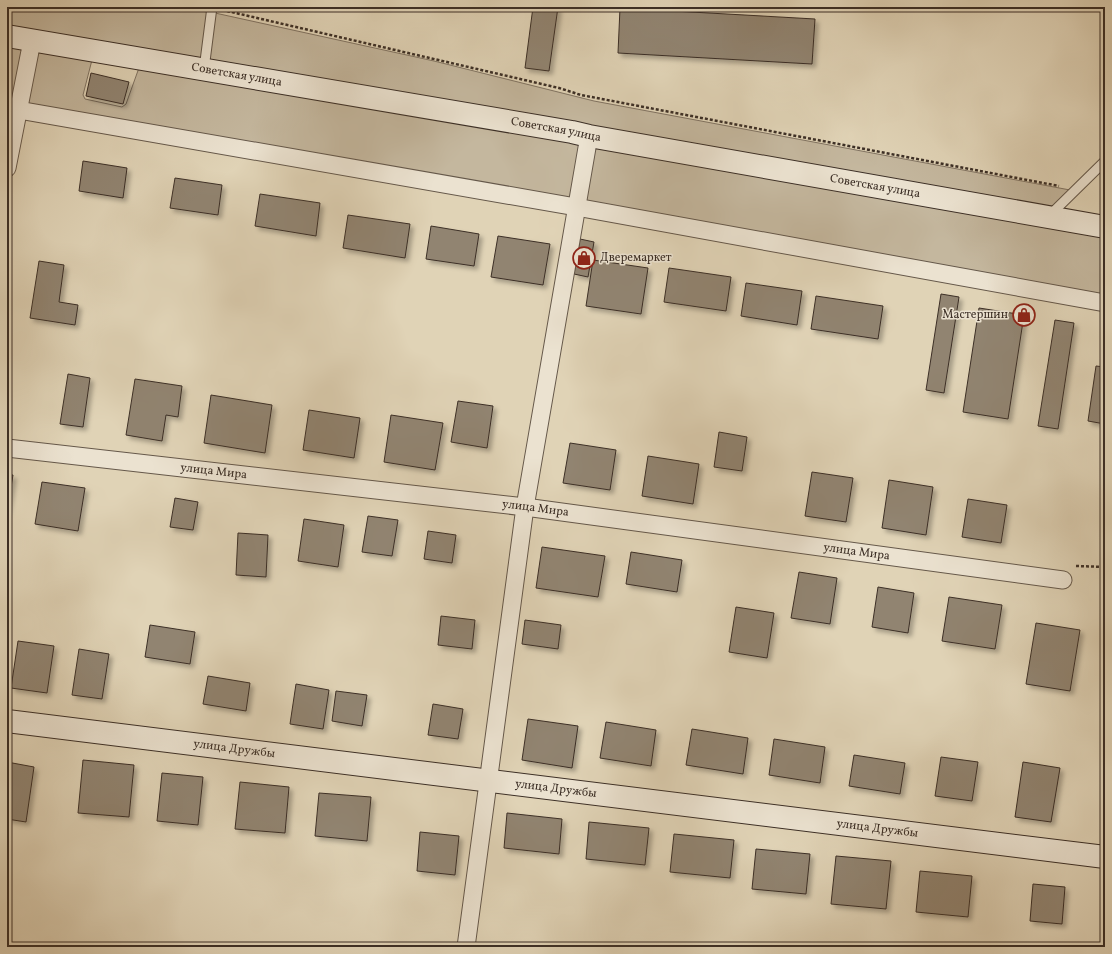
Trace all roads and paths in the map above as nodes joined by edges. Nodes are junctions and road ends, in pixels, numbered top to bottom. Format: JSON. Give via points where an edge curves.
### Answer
{"nodes":[{"id":1,"x":212,"y":8,"type":"edge"},
{"id":2,"x":7,"y":36,"type":"edge"},
{"id":3,"x":32,"y":41,"type":"junction"},
{"id":4,"x":204,"y":70,"type":"junction"},
{"id":5,"x":13,"y":109,"type":"edge"},
{"id":6,"x":589,"y":136,"type":"junction"},
{"id":7,"x":1105,"y":161,"type":"edge"},
{"id":8,"x":7,"y":168,"type":"edge"},
{"id":9,"x":1076,"y":190,"type":"junction"},
{"id":10,"x":576,"y":207,"type":"junction"},
{"id":11,"x":1048,"y":217,"type":"junction"},
{"id":12,"x":1105,"y":227,"type":"edge"},
{"id":13,"x":1105,"y":303,"type":"edge"},
{"id":14,"x":7,"y":448,"type":"edge"},
{"id":15,"x":525,"y":507,"type":"junction"},
{"id":16,"x":1105,"y":567,"type":"edge"},
{"id":17,"x":1063,"y":580,"type":"joint"},
{"id":18,"x":7,"y":721,"type":"edge"},
{"id":19,"x":488,"y":781,"type":"junction"},
{"id":20,"x":1105,"y":857,"type":"edge"},
{"id":21,"x":466,"y":947,"type":"edge"}],
"edges":[{"from":1,"to":4,"type":"lane"},
{"from":1,"to":9,"type":"path","via":[[581,95]]},
{"from":2,"to":3,"type":"main road","name":"Советская улица"},
{"from":3,"to":4,"type":"main road","name":"Советская улица"},
{"from":3,"to":5,"type":"street"},
{"from":4,"to":6,"type":"main road","name":"Советская улица"},
{"from":5,"to":8,"type":"street"},
{"from":5,"to":10,"type":"street"},
{"from":6,"to":10,"type":"street"},
{"from":6,"to":11,"type":"main road","name":"Советская улица"},
{"from":7,"to":9,"type":"lane"},
{"from":9,"to":11,"type":"lane"},
{"from":10,"to":13,"type":"street"},
{"from":10,"to":15,"type":"street"},
{"from":11,"to":12,"type":"main road","name":"Советская улица"},
{"from":14,"to":15,"type":"street","name":"улица Мира"},
{"from":15,"to":17,"type":"street","name":"улица Мира"},
{"from":15,"to":19,"type":"street"},
{"from":16,"to":17,"type":"path","via":[[1073,566]]},
{"from":18,"to":19,"type":"main road","name":"улица Дружбы"},
{"from":19,"to":20,"type":"main road","name":"улица Дружбы"},
{"from":19,"to":21,"type":"street"}]}
